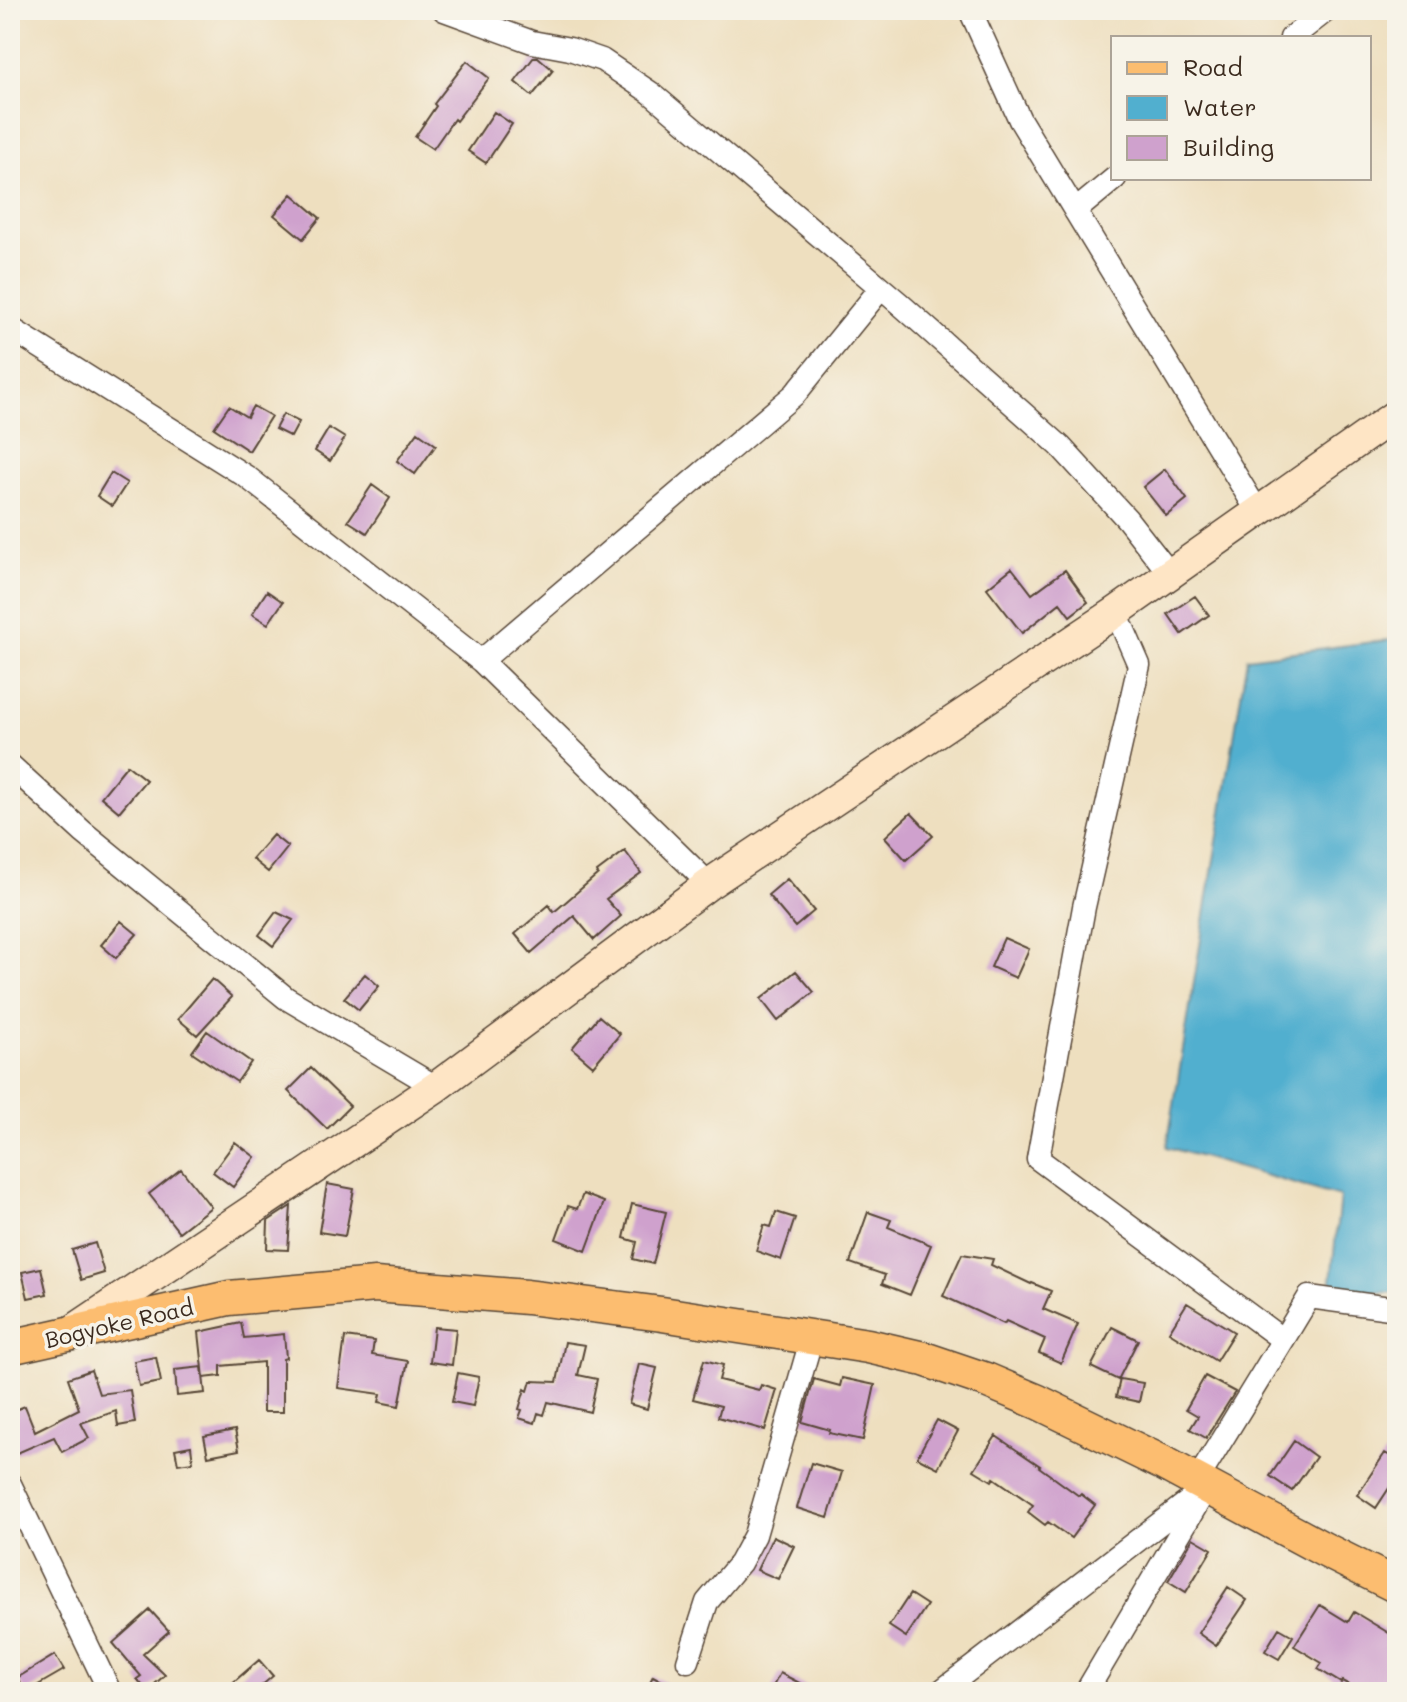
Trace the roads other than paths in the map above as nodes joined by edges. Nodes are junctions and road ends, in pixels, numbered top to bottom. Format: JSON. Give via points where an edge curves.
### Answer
{"nodes":[{"id":1,"x":444,"y":10,"type":"edge"},
{"id":2,"x":970,"y":10,"type":"edge"},
{"id":3,"x":1327,"y":10,"type":"edge"},
{"id":4,"x":1294,"y":36,"type":"edge"},
{"id":5,"x":1113,"y":180,"type":"edge"},
{"id":6,"x":1075,"y":211,"type":"junction"},
{"id":7,"x":881,"y":288,"type":"junction"},
{"id":8,"x":10,"y":328,"type":"edge"},
{"id":9,"x":1397,"y":414,"type":"edge"},
{"id":10,"x":1258,"y":512,"type":"junction"},
{"id":11,"x":1170,"y":574,"type":"junction"},
{"id":12,"x":1116,"y":612,"type":"junction"},
{"id":13,"x":481,"y":661,"type":"junction"},
{"id":14,"x":10,"y":765,"type":"edge"},
{"id":15,"x":709,"y":884,"type":"junction"},
{"id":16,"x":436,"y":1087,"type":"junction"},
{"id":17,"x":1397,"y":1309,"type":"edge"},
{"id":18,"x":64,"y":1336,"type":"junction"},
{"id":19,"x":812,"y":1337,"type":"junction"},
{"id":20,"x":1283,"y":1340,"type":"junction"},
{"id":21,"x":10,"y":1347,"type":"edge"},
{"id":22,"x":10,"y":1484,"type":"edge"},
{"id":23,"x":1201,"y":1485,"type":"junction"},
{"id":24,"x":1397,"y":1586,"type":"edge"},
{"id":25,"x":688,"y":1661,"type":"dead end"},
{"id":26,"x":110,"y":1692,"type":"edge"},
{"id":27,"x":940,"y":1692,"type":"edge"},
{"id":28,"x":1086,"y":1692,"type":"edge"}],
"edges":[{"from":1,"to":7,"type":"street","via":[[602,60],[651,93]]},
{"from":2,"to":6,"type":"street","via":[[1020,120]]},
{"from":3,"to":4,"type":"street"},
{"from":5,"to":6,"type":"street"},
{"from":6,"to":10,"type":"street"},
{"from":7,"to":11,"type":"street","via":[[1060,446]]},
{"from":7,"to":13,"type":"street","via":[[795,394]]},
{"from":8,"to":13,"type":"street","via":[[247,477]]},
{"from":9,"to":10,"type":"street"},
{"from":10,"to":11,"type":"street"},
{"from":11,"to":12,"type":"street"},
{"from":12,"to":15,"type":"street"},
{"from":12,"to":20,"type":"street","via":[[1139,665],[1084,907],[1038,1159]]},
{"from":13,"to":15,"type":"street"},
{"from":14,"to":16,"type":"street","via":[[83,832],[286,998]]},
{"from":15,"to":16,"type":"street"},
{"from":16,"to":18,"type":"street"},
{"from":17,"to":20,"type":"street","via":[[1309,1297]]},
{"from":18,"to":19,"type":"main road","name":"Bogyoke Road","via":[[229,1298],[375,1285],[527,1297]]},
{"from":18,"to":21,"type":"main road","name":"Bogyoke Road"},
{"from":19,"to":23,"type":"main road","name":"Bogyoke Road","via":[[888,1349],[986,1380]]},
{"from":19,"to":25,"type":"street","via":[[755,1535],[740,1563],[707,1602]]},
{"from":20,"to":23,"type":"street"},
{"from":22,"to":26,"type":"street"},
{"from":23,"to":24,"type":"main road","name":"Bogyoke Road"},
{"from":23,"to":27,"type":"street"},
{"from":23,"to":28,"type":"street"}]}
